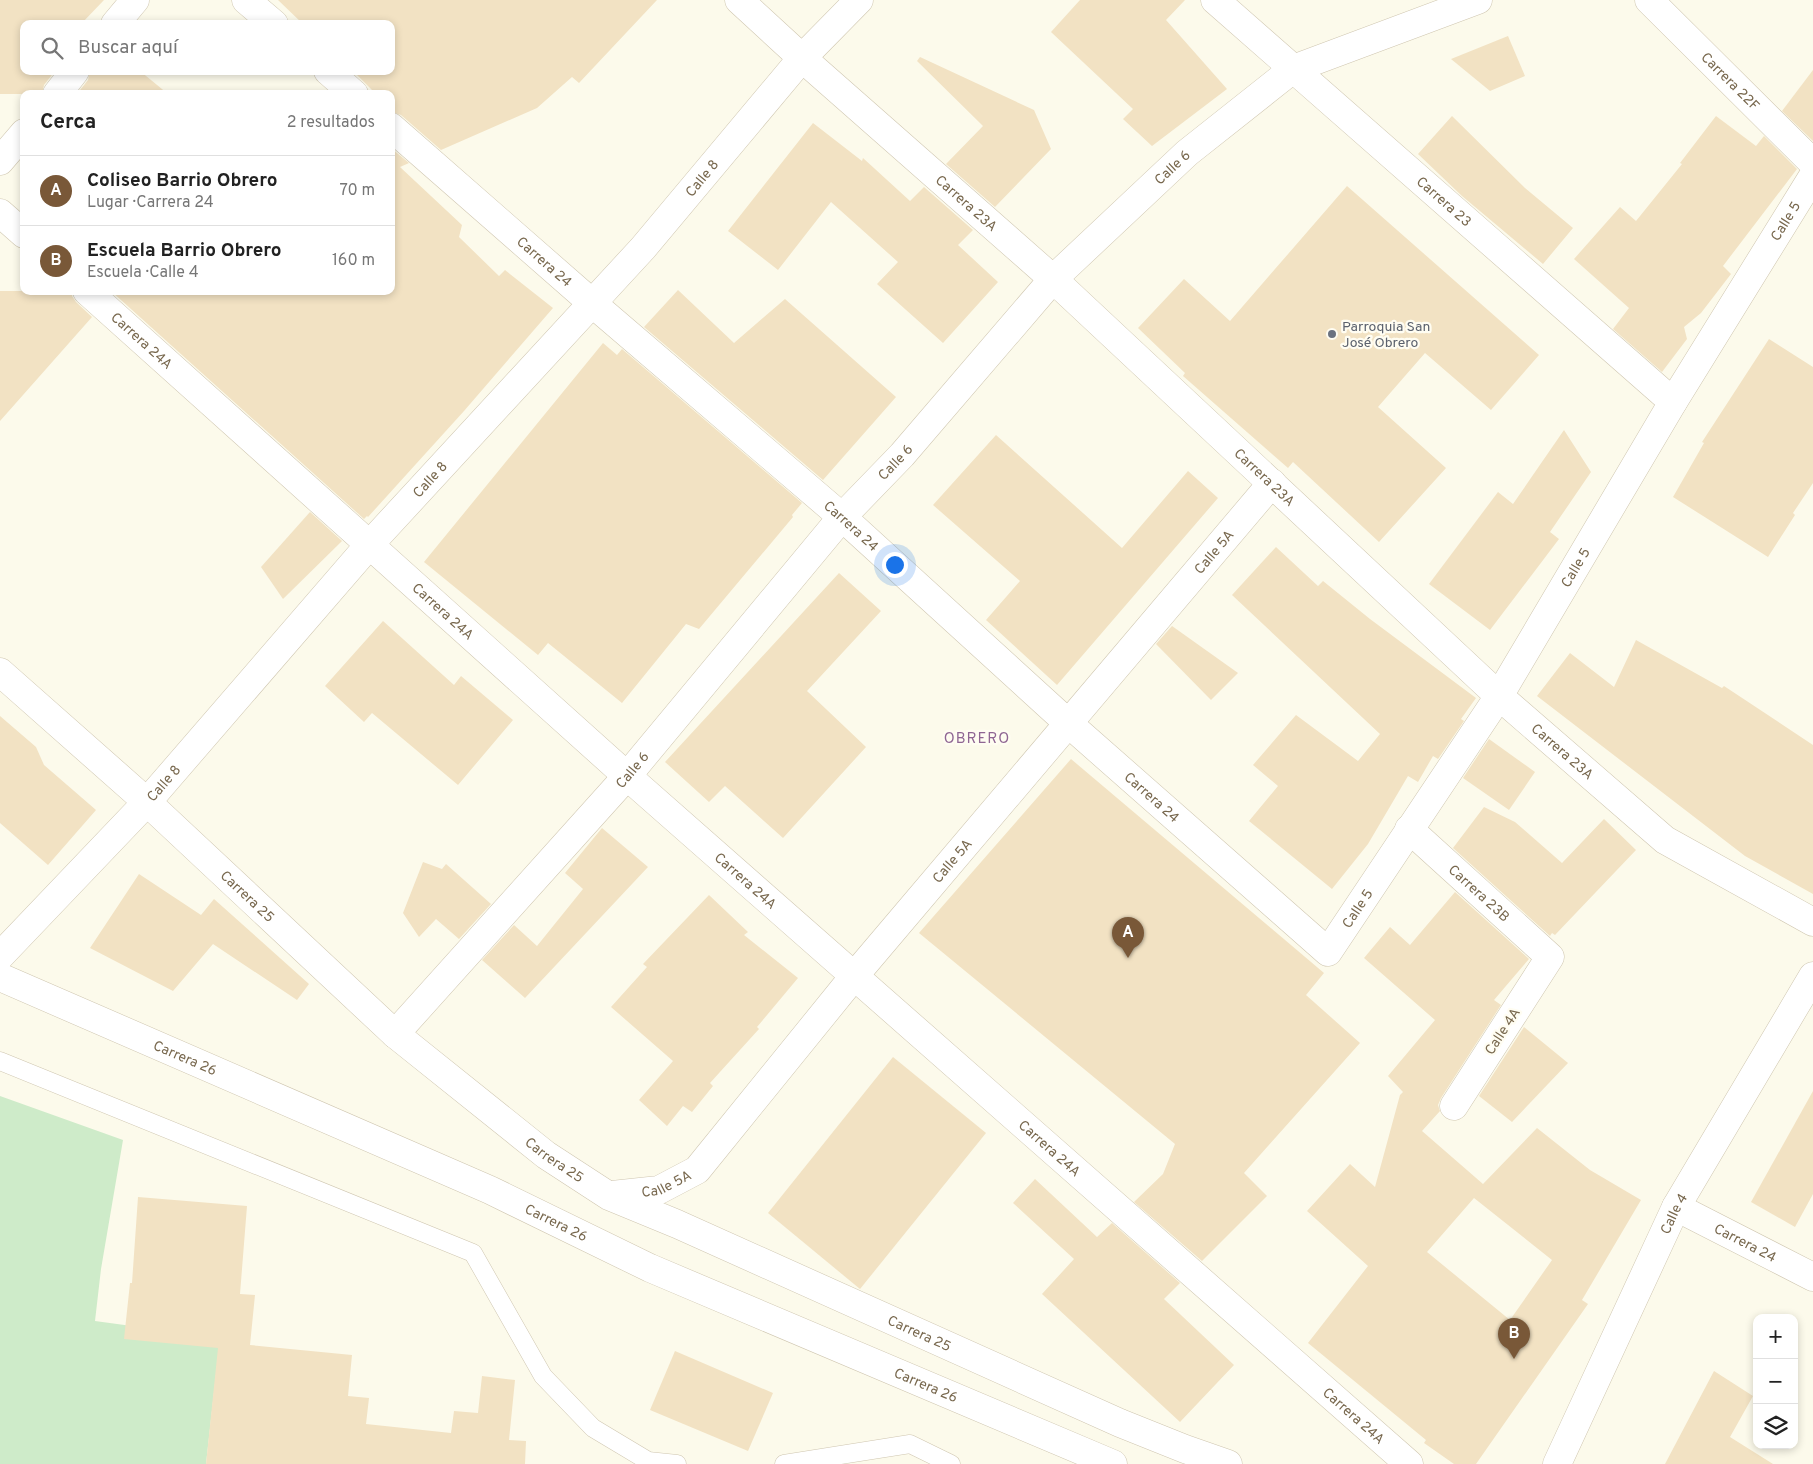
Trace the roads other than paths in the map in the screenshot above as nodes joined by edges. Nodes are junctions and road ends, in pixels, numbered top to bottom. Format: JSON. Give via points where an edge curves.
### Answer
{"nodes":[{"id":1,"x":135,"y":0,"type":"edge"},
{"id":2,"x":246,"y":0,"type":"edge"},
{"id":3,"x":740,"y":0,"type":"edge"},
{"id":4,"x":860,"y":0,"type":"edge"},
{"id":5,"x":1215,"y":0,"type":"edge"},
{"id":6,"x":1478,"y":0,"type":"edge"},
{"id":7,"x":1649,"y":0,"type":"edge"},
{"id":8,"x":118,"y":20,"type":"edge"},
{"id":9,"x":269,"y":20,"type":"edge"},
{"id":10,"x":802,"y":58,"type":"junction"},
{"id":11,"x":1293,"y":69,"type":"junction"},
{"id":12,"x":73,"y":75,"type":"edge"},
{"id":13,"x":333,"y":75,"type":"edge"},
{"id":14,"x":59,"y":90,"type":"edge"},
{"id":15,"x":349,"y":90,"type":"edge"},
{"id":16,"x":395,"y":130,"type":"edge"},
{"id":17,"x":20,"y":138,"type":"edge"},
{"id":18,"x":0,"y":161,"type":"edge"},
{"id":19,"x":1813,"y":163,"type":"edge"},
{"id":20,"x":1813,"y":176,"type":"edge"},
{"id":21,"x":0,"y":213,"type":"edge"},
{"id":22,"x":20,"y":230,"type":"edge"},
{"id":23,"x":1052,"y":279,"type":"junction"},
{"id":24,"x":91,"y":295,"type":"edge"},
{"id":25,"x":592,"y":302,"type":"junction"},
{"id":26,"x":1672,"y":402,"type":"junction"},
{"id":27,"x":1272,"y":483,"type":"junction"},
{"id":28,"x":842,"y":516,"type":"junction"},
{"id":29,"x":370,"y":544,"type":"junction"},
{"id":30,"x":0,"y":672,"type":"edge"},
{"id":31,"x":1499,"y":696,"type":"junction"},
{"id":32,"x":1068,"y":722,"type":"junction"},
{"id":33,"x":627,"y":776,"type":"junction"},
{"id":34,"x":147,"y":802,"type":"junction"},
{"id":35,"x":1410,"y":829,"type":"junction"},
{"id":36,"x":1813,"y":922,"type":"edge"},
{"id":37,"x":1328,"y":952,"type":"joint"},
{"id":38,"x":0,"y":956,"type":"edge"},
{"id":39,"x":1550,"y":957,"type":"joint"},
{"id":40,"x":855,"y":976,"type":"junction"},
{"id":41,"x":1813,"y":976,"type":"edge"},
{"id":42,"x":0,"y":978,"type":"edge"},
{"id":43,"x":395,"y":1034,"type":"junction"},
{"id":44,"x":0,"y":1061,"type":"edge"},
{"id":45,"x":1454,"y":1106,"type":"dead end"},
{"id":46,"x":609,"y":1196,"type":"junction"},
{"id":47,"x":1676,"y":1207,"type":"junction"},
{"id":48,"x":1813,"y":1277,"type":"edge"},
{"id":49,"x":678,"y":1464,"type":"edge"},
{"id":50,"x":784,"y":1464,"type":"edge"},
{"id":51,"x":951,"y":1464,"type":"edge"},
{"id":52,"x":1113,"y":1464,"type":"edge"},
{"id":53,"x":1228,"y":1464,"type":"edge"},
{"id":54,"x":1409,"y":1464,"type":"edge"},
{"id":55,"x":1557,"y":1464,"type":"edge"}],
"edges":[{"from":1,"to":8,"type":"street"},
{"from":2,"to":9,"type":"street"},
{"from":3,"to":10,"type":"street","name":"Carrera 23A"},
{"from":4,"to":10,"type":"street","name":"Calle 8"},
{"from":5,"to":11,"type":"street","name":"Carrera 23"},
{"from":6,"to":11,"type":"street","name":"Calle 6"},
{"from":7,"to":19,"type":"street","name":"Carrera 22F"},
{"from":10,"to":23,"type":"street","name":"Carrera 23A"},
{"from":10,"to":25,"type":"street","name":"Calle 8","via":[[643,248]]},
{"from":11,"to":23,"type":"street","name":"Calle 6","via":[[1186,153]]},
{"from":11,"to":26,"type":"street","name":"Carrera 23"},
{"from":12,"to":14,"type":"street"},
{"from":13,"to":15,"type":"street"},
{"from":16,"to":25,"type":"street","name":"Carrera 24"},
{"from":17,"to":18,"type":"street"},
{"from":20,"to":26,"type":"street","name":"Calle 5"},
{"from":21,"to":22,"type":"street"},
{"from":23,"to":27,"type":"street","name":"Carrera 23A"},
{"from":23,"to":28,"type":"street","name":"Calle 6","via":[[902,455]]},
{"from":24,"to":29,"type":"street","name":"Carrera 24A"},
{"from":25,"to":28,"type":"street","name":"Carrera 24"},
{"from":25,"to":29,"type":"street","name":"Calle 8"},
{"from":26,"to":31,"type":"street","name":"Calle 5"},
{"from":27,"to":31,"type":"street","name":"Carrera 23A"},
{"from":27,"to":32,"type":"street","name":"Calle 5A"},
{"from":28,"to":32,"type":"street","name":"Carrera 24"},
{"from":28,"to":33,"type":"street","name":"Calle 6"},
{"from":29,"to":33,"type":"street","name":"Carrera 24A"},
{"from":29,"to":34,"type":"street","name":"Calle 8"},
{"from":30,"to":34,"type":"street","name":"Carrera 25"},
{"from":31,"to":35,"type":"street","name":"Calle 5"},
{"from":31,"to":36,"type":"street","name":"Carrera 23A","via":[[1665,840]]},
{"from":32,"to":37,"type":"street","name":"Carrera 24"},
{"from":32,"to":40,"type":"street","name":"Calle 5A"},
{"from":33,"to":40,"type":"street","name":"Carrera 24A"},
{"from":33,"to":43,"type":"street","name":"Calle 6"},
{"from":34,"to":38,"type":"street","name":"Calle 8"},
{"from":34,"to":43,"type":"street","name":"Carrera 25"},
{"from":35,"to":37,"type":"street","name":"Calle 5"},
{"from":35,"to":39,"type":"street","name":"Carrera 23B"},
{"from":39,"to":45,"type":"street","name":"Calle 4A"},
{"from":40,"to":46,"type":"street","name":"Calle 5A","via":[[697,1170],[659,1190]]},
{"from":40,"to":54,"type":"street","name":"Carrera 24A"},
{"from":41,"to":47,"type":"street","name":"Calle 4"},
{"from":42,"to":52,"type":"street","name":"Carrera 26","via":[[490,1190],[650,1268]]},
{"from":43,"to":46,"type":"street","name":"Carrera 25","via":[[546,1155]]},
{"from":44,"to":49,"type":"lane","via":[[473,1253],[543,1376],[586,1421],[648,1461]]},
{"from":46,"to":53,"type":"street","name":"Carrera 25","via":[[1120,1423]]},
{"from":47,"to":48,"type":"street","name":"Carrera 24"},
{"from":47,"to":55,"type":"street","name":"Calle 4"},
{"from":50,"to":51,"type":"lane","via":[[910,1444]]}]}
